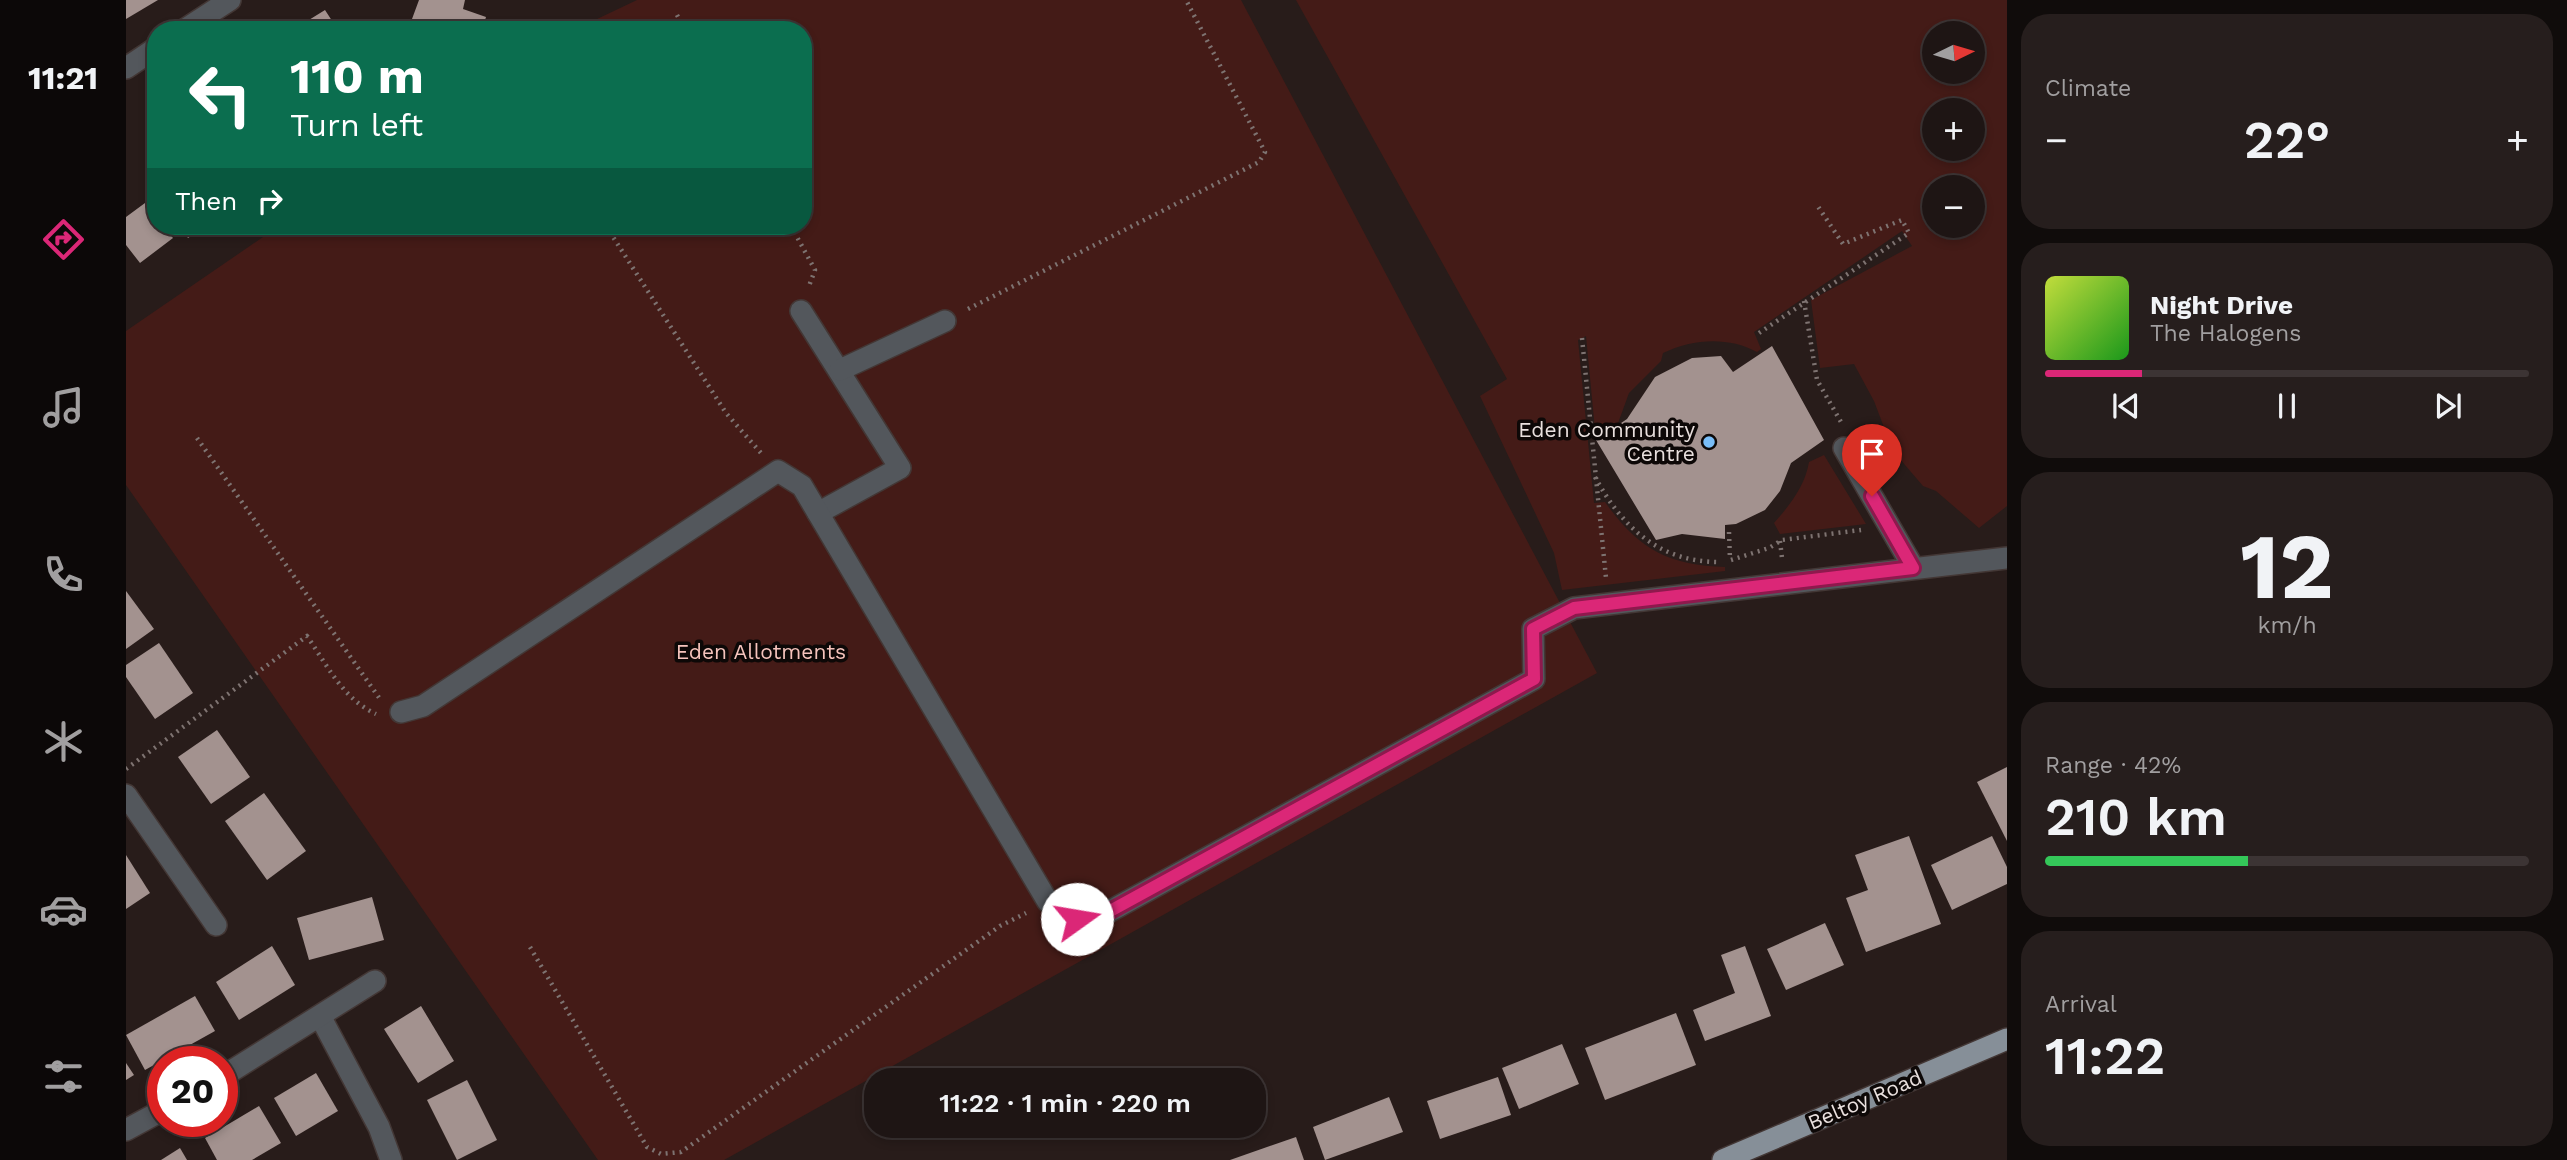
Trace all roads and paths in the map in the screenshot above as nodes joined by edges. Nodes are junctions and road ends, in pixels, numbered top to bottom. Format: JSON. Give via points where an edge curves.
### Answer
{"nodes":[{"id":1,"x":230,"y":0,"type":"edge"},
{"id":2,"x":1186,"y":0,"type":"edge"},
{"id":3,"x":677,"y":15,"type":"dead end"},
{"id":4,"x":198,"y":21,"type":"edge"},
{"id":5,"x":680,"y":21,"type":"edge"},
{"id":6,"x":147,"y":54,"type":"edge"},
{"id":7,"x":126,"y":68,"type":"edge"},
{"id":8,"x":1817,"y":205,"type":"dead end"},
{"id":9,"x":612,"y":235,"type":"edge"},
{"id":10,"x":796,"y":235,"type":"edge"},
{"id":11,"x":1804,"y":301,"type":"junction"},
{"id":12,"x":801,"y":311,"type":"joint"},
{"id":13,"x":945,"y":321,"type":"joint"},
{"id":14,"x":1759,"y":332,"type":"dead end"},
{"id":15,"x":1581,"y":338,"type":"dead end"},
{"id":16,"x":840,"y":370,"type":"junction"},
{"id":17,"x":197,"y":438,"type":"dead end"},
{"id":18,"x":1844,"y":448,"type":"joint"},
{"id":19,"x":778,"y":471,"type":"junction"},
{"id":20,"x":1595,"y":477,"type":"junction"},
{"id":21,"x":818,"y":513,"type":"junction"},
{"id":22,"x":1874,"y":528,"type":"dead end"},
{"id":23,"x":1729,"y":532,"type":"dead end"},
{"id":24,"x":2007,"y":558,"type":"edge"},
{"id":25,"x":1730,"y":560,"type":"junction"},
{"id":26,"x":1913,"y":568,"type":"junction"},
{"id":27,"x":1608,"y":602,"type":"junction"},
{"id":28,"x":401,"y":712,"type":"junction"},
{"id":29,"x":126,"y":769,"type":"edge"},
{"id":30,"x":126,"y":795,"type":"edge"},
{"id":31,"x":1048,"y":902,"type":"junction"},
{"id":32,"x":216,"y":925,"type":"dead end"},
{"id":33,"x":530,"y":947,"type":"dead end"},
{"id":34,"x":375,"y":981,"type":"dead end"},
{"id":35,"x":320,"y":1016,"type":"junction"},
{"id":36,"x":2007,"y":1039,"type":"edge"},
{"id":37,"x":238,"y":1067,"type":"edge"},
{"id":38,"x":147,"y":1119,"type":"edge"},
{"id":39,"x":126,"y":1130,"type":"edge"},
{"id":40,"x":391,"y":1160,"type":"edge"},
{"id":41,"x":1723,"y":1160,"type":"edge"}],
"edges":[{"from":1,"to":4,"type":"street"},
{"from":2,"to":13,"type":"path","via":[[1265,152],[1259,162]]},
{"from":3,"to":5,"type":"path"},
{"from":6,"to":7,"type":"street"},
{"from":8,"to":11,"type":"path","via":[[1843,244],[1902,220],[1909,233]]},
{"from":9,"to":19,"type":"path","via":[[726,413]]},
{"from":10,"to":12,"type":"path","via":[[815,270]]},
{"from":11,"to":14,"type":"path"},
{"from":11,"to":18,"type":"path","via":[[1817,380],[1841,422]]},
{"from":12,"to":16,"type":"street"},
{"from":13,"to":16,"type":"street"},
{"from":15,"to":20,"type":"path"},
{"from":16,"to":21,"type":"street","via":[[900,468]]},
{"from":17,"to":28,"type":"path","via":[[383,704]]},
{"from":18,"to":26,"type":"street"},
{"from":19,"to":21,"type":"street","via":[[802,486]]},
{"from":19,"to":28,"type":"street","via":[[423,706]]},
{"from":20,"to":25,"type":"path","via":[[1619,515],[1648,542],[1696,561]]},
{"from":20,"to":27,"type":"path"},
{"from":21,"to":31,"type":"street"},
{"from":22,"to":25,"type":"path","via":[[1782,540]]},
{"from":23,"to":25,"type":"path"},
{"from":24,"to":26,"type":"street"},
{"from":26,"to":27,"type":"street"},
{"from":27,"to":31,"type":"street","via":[[1574,608],[1533,629],[1534,679],[1101,916],[1077,919]]},
{"from":28,"to":29,"type":"path","via":[[376,714],[362,708],[345,693],[307,636]]},
{"from":30,"to":32,"type":"street"},
{"from":31,"to":33,"type":"path","via":[[1000,926],[681,1152],[661,1154],[647,1147]]},
{"from":34,"to":35,"type":"street"},
{"from":35,"to":37,"type":"street"},
{"from":35,"to":40,"type":"street","via":[[373,1115]]},
{"from":36,"to":41,"type":"main road","name":"Beltoy Road"},
{"from":38,"to":39,"type":"street"}]}
